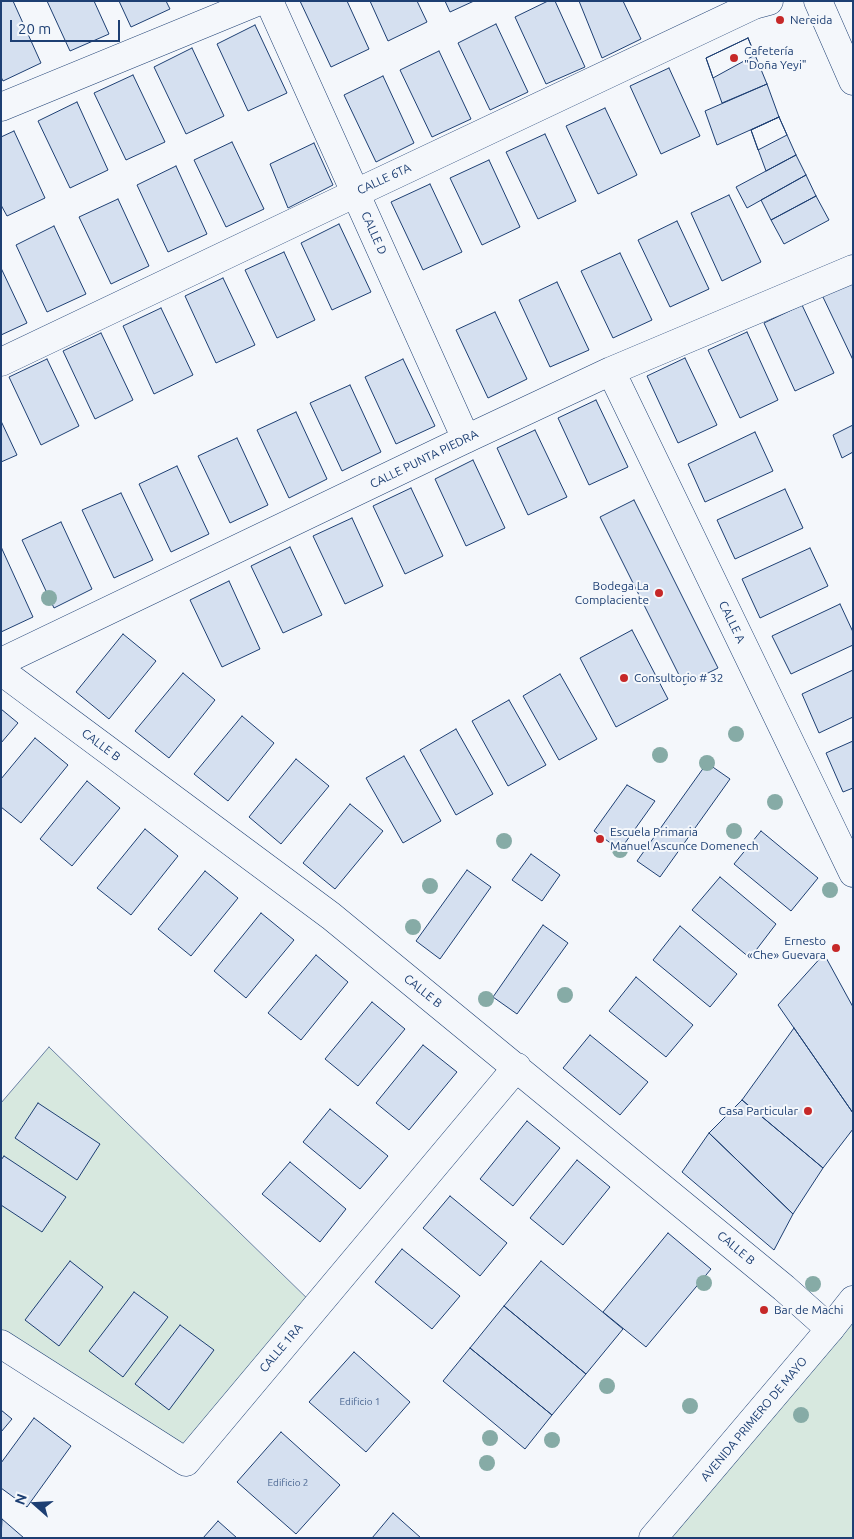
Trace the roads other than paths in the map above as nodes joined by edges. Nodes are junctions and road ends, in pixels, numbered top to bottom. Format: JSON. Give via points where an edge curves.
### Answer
{"nodes":[{"id":1,"x":259,"y":1,"type":"edge"},
{"id":2,"x":270,"y":1,"type":"edge"},
{"id":3,"x":769,"y":1,"type":"edge"},
{"id":4,"x":818,"y":1,"type":"edge"},
{"id":5,"x":853,"y":81,"type":"edge"},
{"id":6,"x":1,"y":107,"type":"edge"},
{"id":7,"x":356,"y":192,"type":"junction"},
{"id":8,"x":853,"y":269,"type":"edge"},
{"id":9,"x":1,"y":362,"type":"edge"},
{"id":10,"x":611,"y":371,"type":"junction"},
{"id":11,"x":466,"y":439,"type":"junction"},
{"id":12,"x":1,"y":662,"type":"edge"},
{"id":13,"x":1,"y":671,"type":"edge"},
{"id":14,"x":853,"y":873,"type":"edge"},
{"id":15,"x":517,"y":1067,"type":"junction"},
{"id":16,"x":853,"y":1300,"type":"edge"},
{"id":17,"x":830,"y":1329,"type":"junction"},
{"id":18,"x":1,"y":1344,"type":"edge"},
{"id":19,"x":653,"y":1538,"type":"edge"}],
"edges":[{"from":1,"to":6,"type":"street"},
{"from":2,"to":7,"type":"street","name":"CALLE D"},
{"from":3,"to":7,"type":"street","name":"CALLE 6TA","via":[[754,5]]},
{"from":4,"to":5,"type":"street"},
{"from":7,"to":9,"type":"street","name":"CALLE 6TA"},
{"from":7,"to":11,"type":"street","name":"CALLE D"},
{"from":8,"to":10,"type":"street","name":"CALLE PUNTA PIEDRA"},
{"from":10,"to":11,"type":"street","name":"CALLE PUNTA PIEDRA"},
{"from":10,"to":14,"type":"street","name":"CALLE A"},
{"from":11,"to":12,"type":"street","name":"CALLE PUNTA PIEDRA"},
{"from":13,"to":15,"type":"street","name":"CALLE B","via":[[331,916]]},
{"from":15,"to":17,"type":"street","name":"CALLE B"},
{"from":15,"to":18,"type":"street","name":"CALLE 1RA","via":[[186,1462]]},
{"from":16,"to":17,"type":"street","name":"AVENIDA PRIMERO DE MAYO"},
{"from":17,"to":19,"type":"street","name":"AVENIDA PRIMERO DE MAYO"}]}
